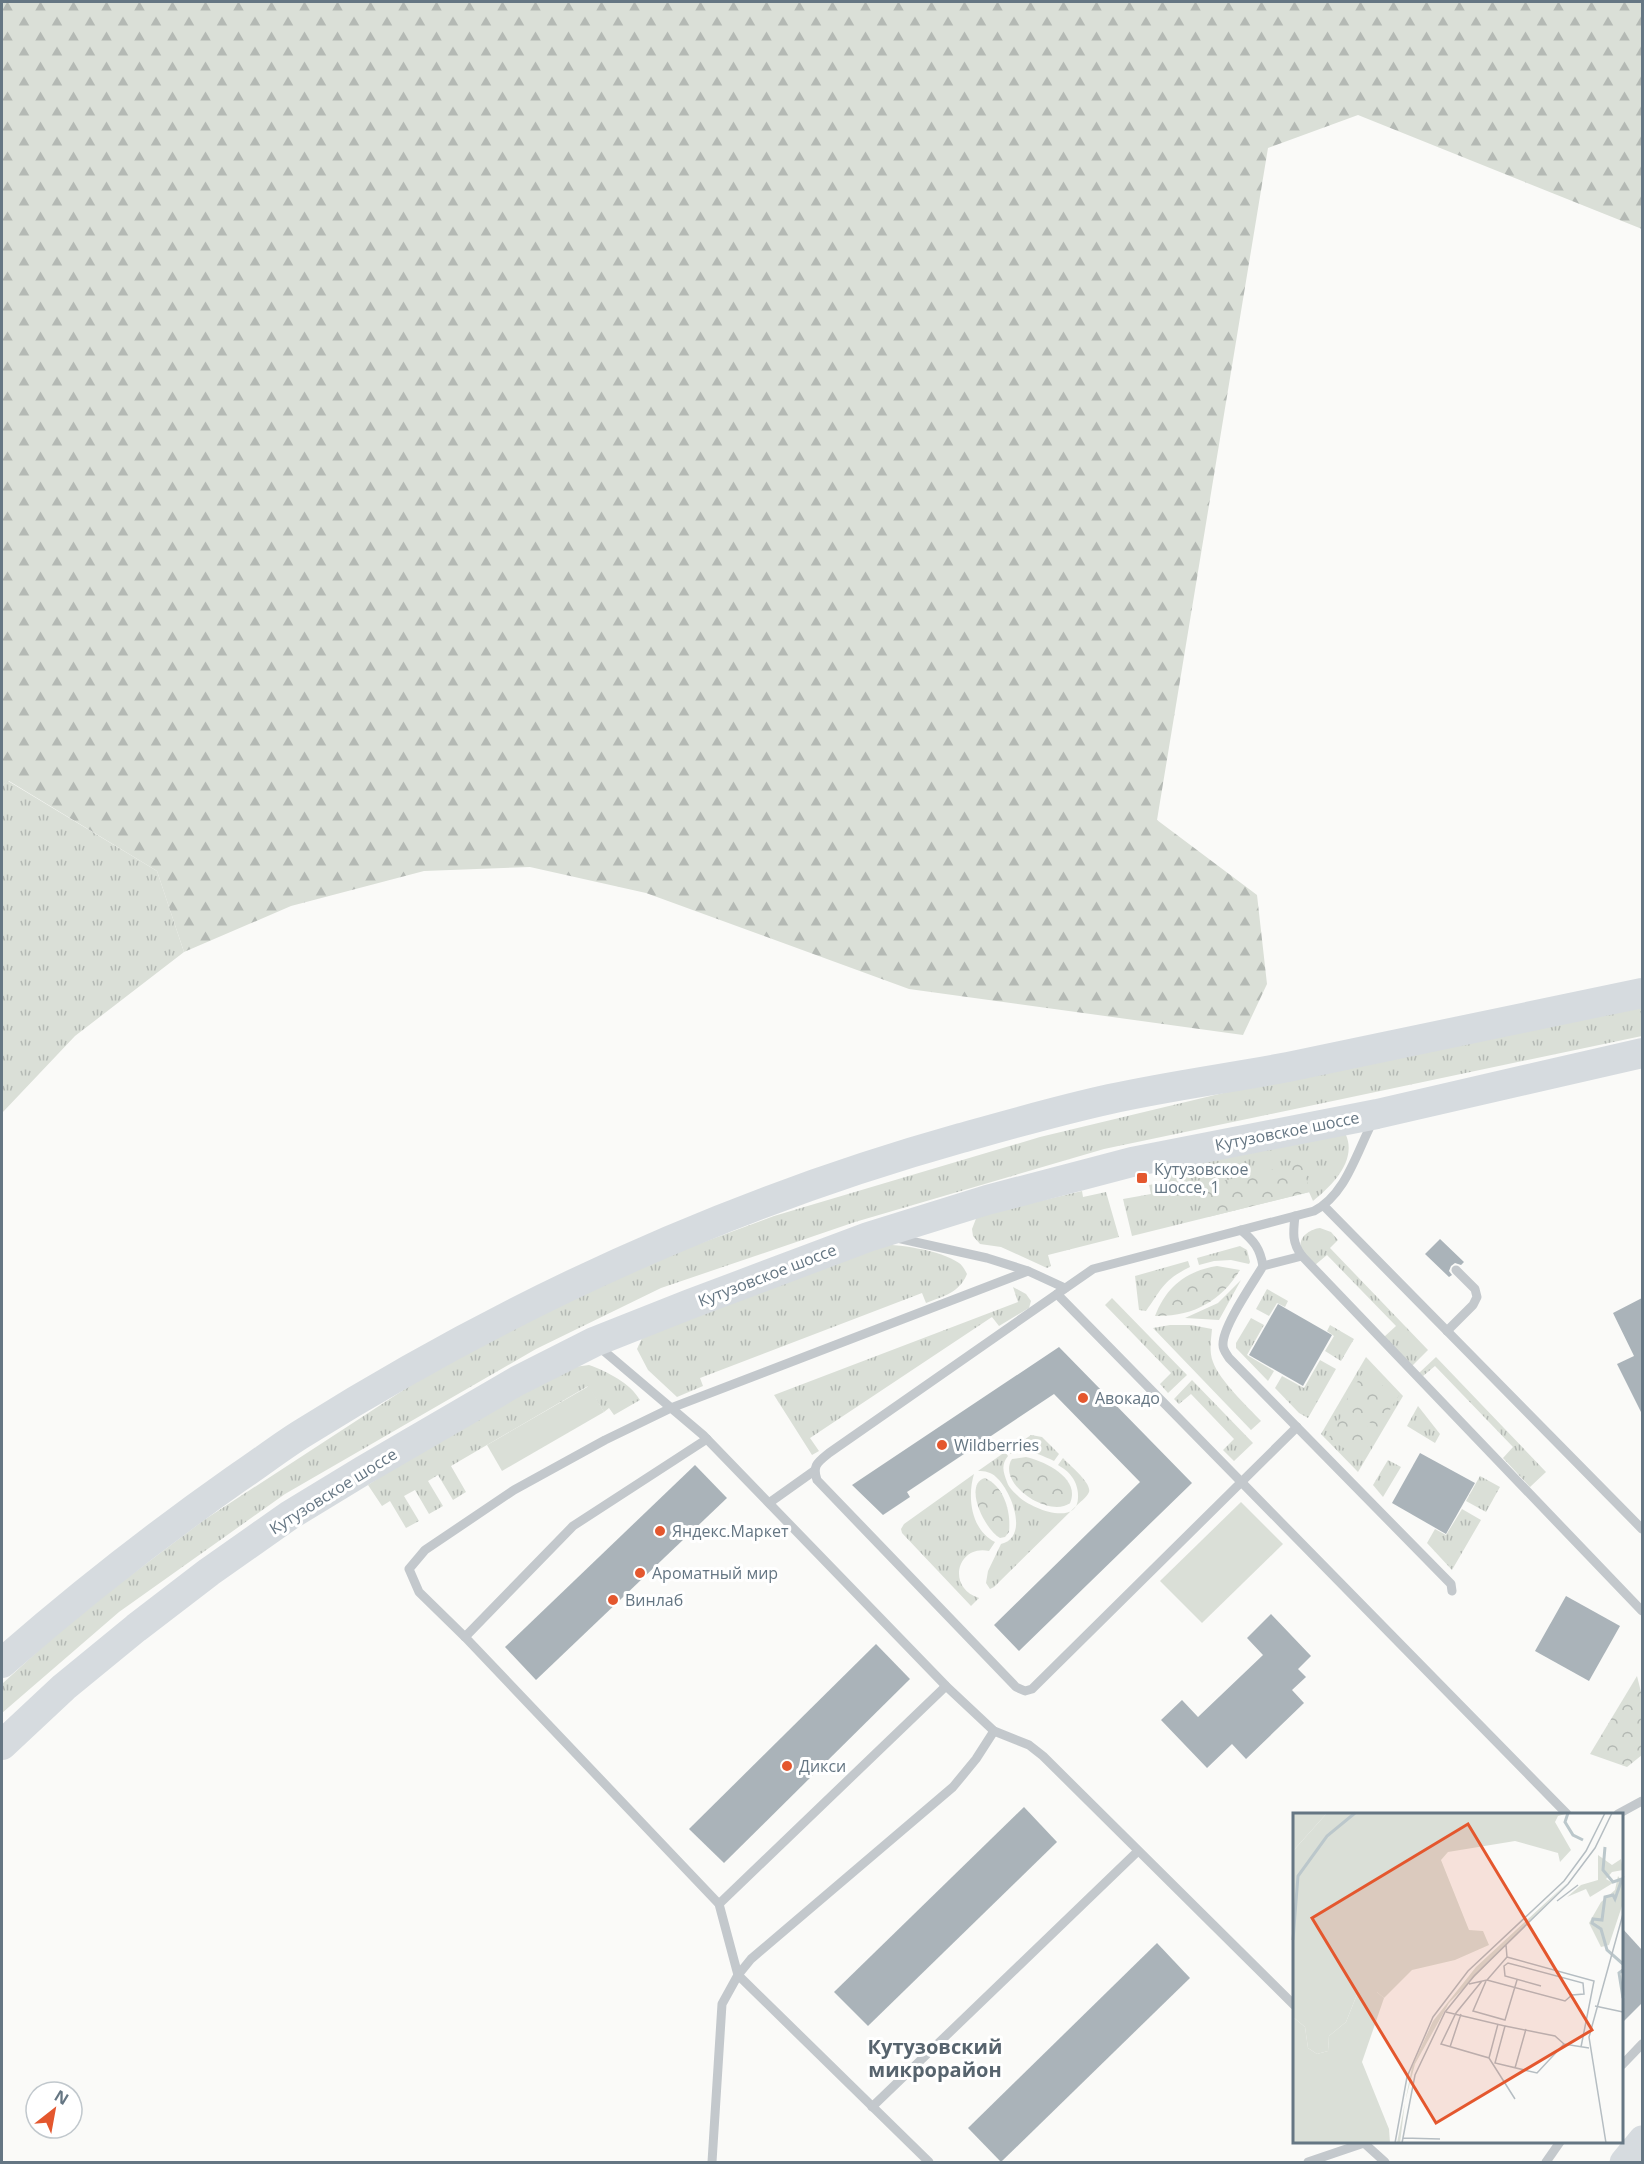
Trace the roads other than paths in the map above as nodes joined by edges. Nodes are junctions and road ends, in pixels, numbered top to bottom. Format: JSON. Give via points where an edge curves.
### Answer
{"nodes":[{"id":1,"x":1642,"y":993,"type":"edge"},
{"id":2,"x":1642,"y":1053,"type":"edge"},
{"id":3,"x":1377,"y":1114,"type":"junction"},
{"id":4,"x":1324,"y":1206,"type":"junction"},
{"id":5,"x":1295,"y":1216,"type":"junction"},
{"id":6,"x":1241,"y":1230,"type":"junction"},
{"id":7,"x":868,"y":1237,"type":"junction"},
{"id":8,"x":1302,"y":1256,"type":"junction"},
{"id":9,"x":1263,"y":1266,"type":"junction"},
{"id":10,"x":1456,"y":1270,"type":"dead end"},
{"id":11,"x":1028,"y":1271,"type":"junction"},
{"id":12,"x":1061,"y":1291,"type":"junction"},
{"id":13,"x":1447,"y":1331,"type":"junction"},
{"id":14,"x":594,"y":1342,"type":"junction"},
{"id":15,"x":671,"y":1408,"type":"junction"},
{"id":16,"x":1297,"y":1427,"type":"junction"},
{"id":17,"x":707,"y":1439,"type":"junction"},
{"id":18,"x":814,"y":1471,"type":"junction"},
{"id":19,"x":1242,"y":1482,"type":"junction"},
{"id":20,"x":769,"y":1503,"type":"junction"},
{"id":21,"x":1642,"y":1529,"type":"edge"},
{"id":22,"x":1452,"y":1591,"type":"dead end"},
{"id":23,"x":1642,"y":1611,"type":"edge"},
{"id":24,"x":465,"y":1637,"type":"junction"},
{"id":25,"x":2,"y":1663,"type":"edge"},
{"id":26,"x":946,"y":1686,"type":"junction"},
{"id":27,"x":994,"y":1731,"type":"junction"},
{"id":28,"x":2,"y":1745,"type":"edge"},
{"id":29,"x":1642,"y":1801,"type":"edge"},
{"id":30,"x":1565,"y":1813,"type":"edge"},
{"id":31,"x":1621,"y":1813,"type":"edge"},
{"id":32,"x":1138,"y":1851,"type":"junction"},
{"id":33,"x":719,"y":1904,"type":"junction"},
{"id":34,"x":738,"y":1975,"type":"junction"},
{"id":35,"x":1293,"y":2004,"type":"edge"},
{"id":36,"x":1642,"y":2044,"type":"edge"},
{"id":37,"x":1623,"y":2064,"type":"edge"},
{"id":38,"x":872,"y":2106,"type":"junction"},
{"id":39,"x":1642,"y":2139,"type":"edge"},
{"id":40,"x":1361,"y":2143,"type":"edge"},
{"id":41,"x":1365,"y":2143,"type":"edge"},
{"id":42,"x":1559,"y":2143,"type":"edge"},
{"id":43,"x":712,"y":2163,"type":"edge"},
{"id":44,"x":929,"y":2163,"type":"edge"},
{"id":45,"x":1308,"y":2163,"type":"edge"},
{"id":46,"x":1385,"y":2163,"type":"edge"},
{"id":47,"x":1546,"y":2163,"type":"edge"},
{"id":48,"x":1623,"y":2163,"type":"edge"}],
"edges":[{"from":1,"to":25,"type":"main road","via":[[1109,1100],[899,1156],[748,1209],[641,1253],[476,1332],[319,1423],[138,1550]]},
{"from":2,"to":3,"type":"main road","name":"Кутузовское шоссе"},
{"from":3,"to":4,"type":"lane","via":[[1344,1183]]},
{"from":3,"to":7,"type":"main road","name":"Кутузовское шоссе","via":[[1132,1162],[987,1200]]},
{"from":4,"to":5,"type":"lane"},
{"from":4,"to":13,"type":"lane"},
{"from":5,"to":6,"type":"lane"},
{"from":5,"to":8,"type":"lane","via":[[1294,1246]]},
{"from":6,"to":9,"type":"lane","via":[[1261,1252]]},
{"from":6,"to":12,"type":"lane","via":[[1094,1269]]},
{"from":7,"to":11,"type":"lane","via":[[895,1238]]},
{"from":7,"to":14,"type":"main road","name":"Кутузовское шоссе"},
{"from":8,"to":9,"type":"lane"},
{"from":8,"to":23,"type":"lane"},
{"from":9,"to":16,"type":"lane","via":[[1222,1342],[1224,1350]]},
{"from":10,"to":13,"type":"lane","via":[[1475,1289],[1477,1297]]},
{"from":11,"to":12,"type":"lane"},
{"from":11,"to":15,"type":"lane"},
{"from":12,"to":18,"type":"lane","via":[[829,1453]]},
{"from":12,"to":19,"type":"lane"},
{"from":13,"to":21,"type":"lane"},
{"from":14,"to":15,"type":"lane"},
{"from":14,"to":28,"type":"main road","name":"Кутузовское шоссе","via":[[517,1381],[290,1515],[136,1628]]},
{"from":15,"to":17,"type":"lane"},
{"from":15,"to":24,"type":"lane","via":[[514,1490],[425,1550],[409,1569],[418,1592]]},
{"from":16,"to":19,"type":"lane"},
{"from":16,"to":22,"type":"lane","via":[[1451,1584]]},
{"from":17,"to":20,"type":"lane"},
{"from":17,"to":24,"type":"lane","via":[[573,1527]]},
{"from":18,"to":19,"type":"lane","via":[[824,1488],[1024,1691],[1032,1689]]},
{"from":18,"to":20,"type":"lane"},
{"from":19,"to":30,"type":"lane"},
{"from":20,"to":26,"type":"lane"},
{"from":24,"to":33,"type":"lane"},
{"from":26,"to":27,"type":"lane"},
{"from":26,"to":33,"type":"lane"},
{"from":27,"to":32,"type":"lane","via":[[1029,1744]]},
{"from":27,"to":34,"type":"lane","via":[[953,1787]]},
{"from":29,"to":31,"type":"lane"},
{"from":32,"to":35,"type":"lane"},
{"from":32,"to":38,"type":"lane"},
{"from":33,"to":34,"type":"lane"},
{"from":34,"to":38,"type":"lane"},
{"from":34,"to":43,"type":"lane","via":[[722,2004]]},
{"from":36,"to":37,"type":"lane"},
{"from":38,"to":44,"type":"lane"},
{"from":39,"to":48,"type":"main road"},
{"from":40,"to":45,"type":"lane"},
{"from":41,"to":46,"type":"lane"},
{"from":42,"to":47,"type":"lane"}]}
